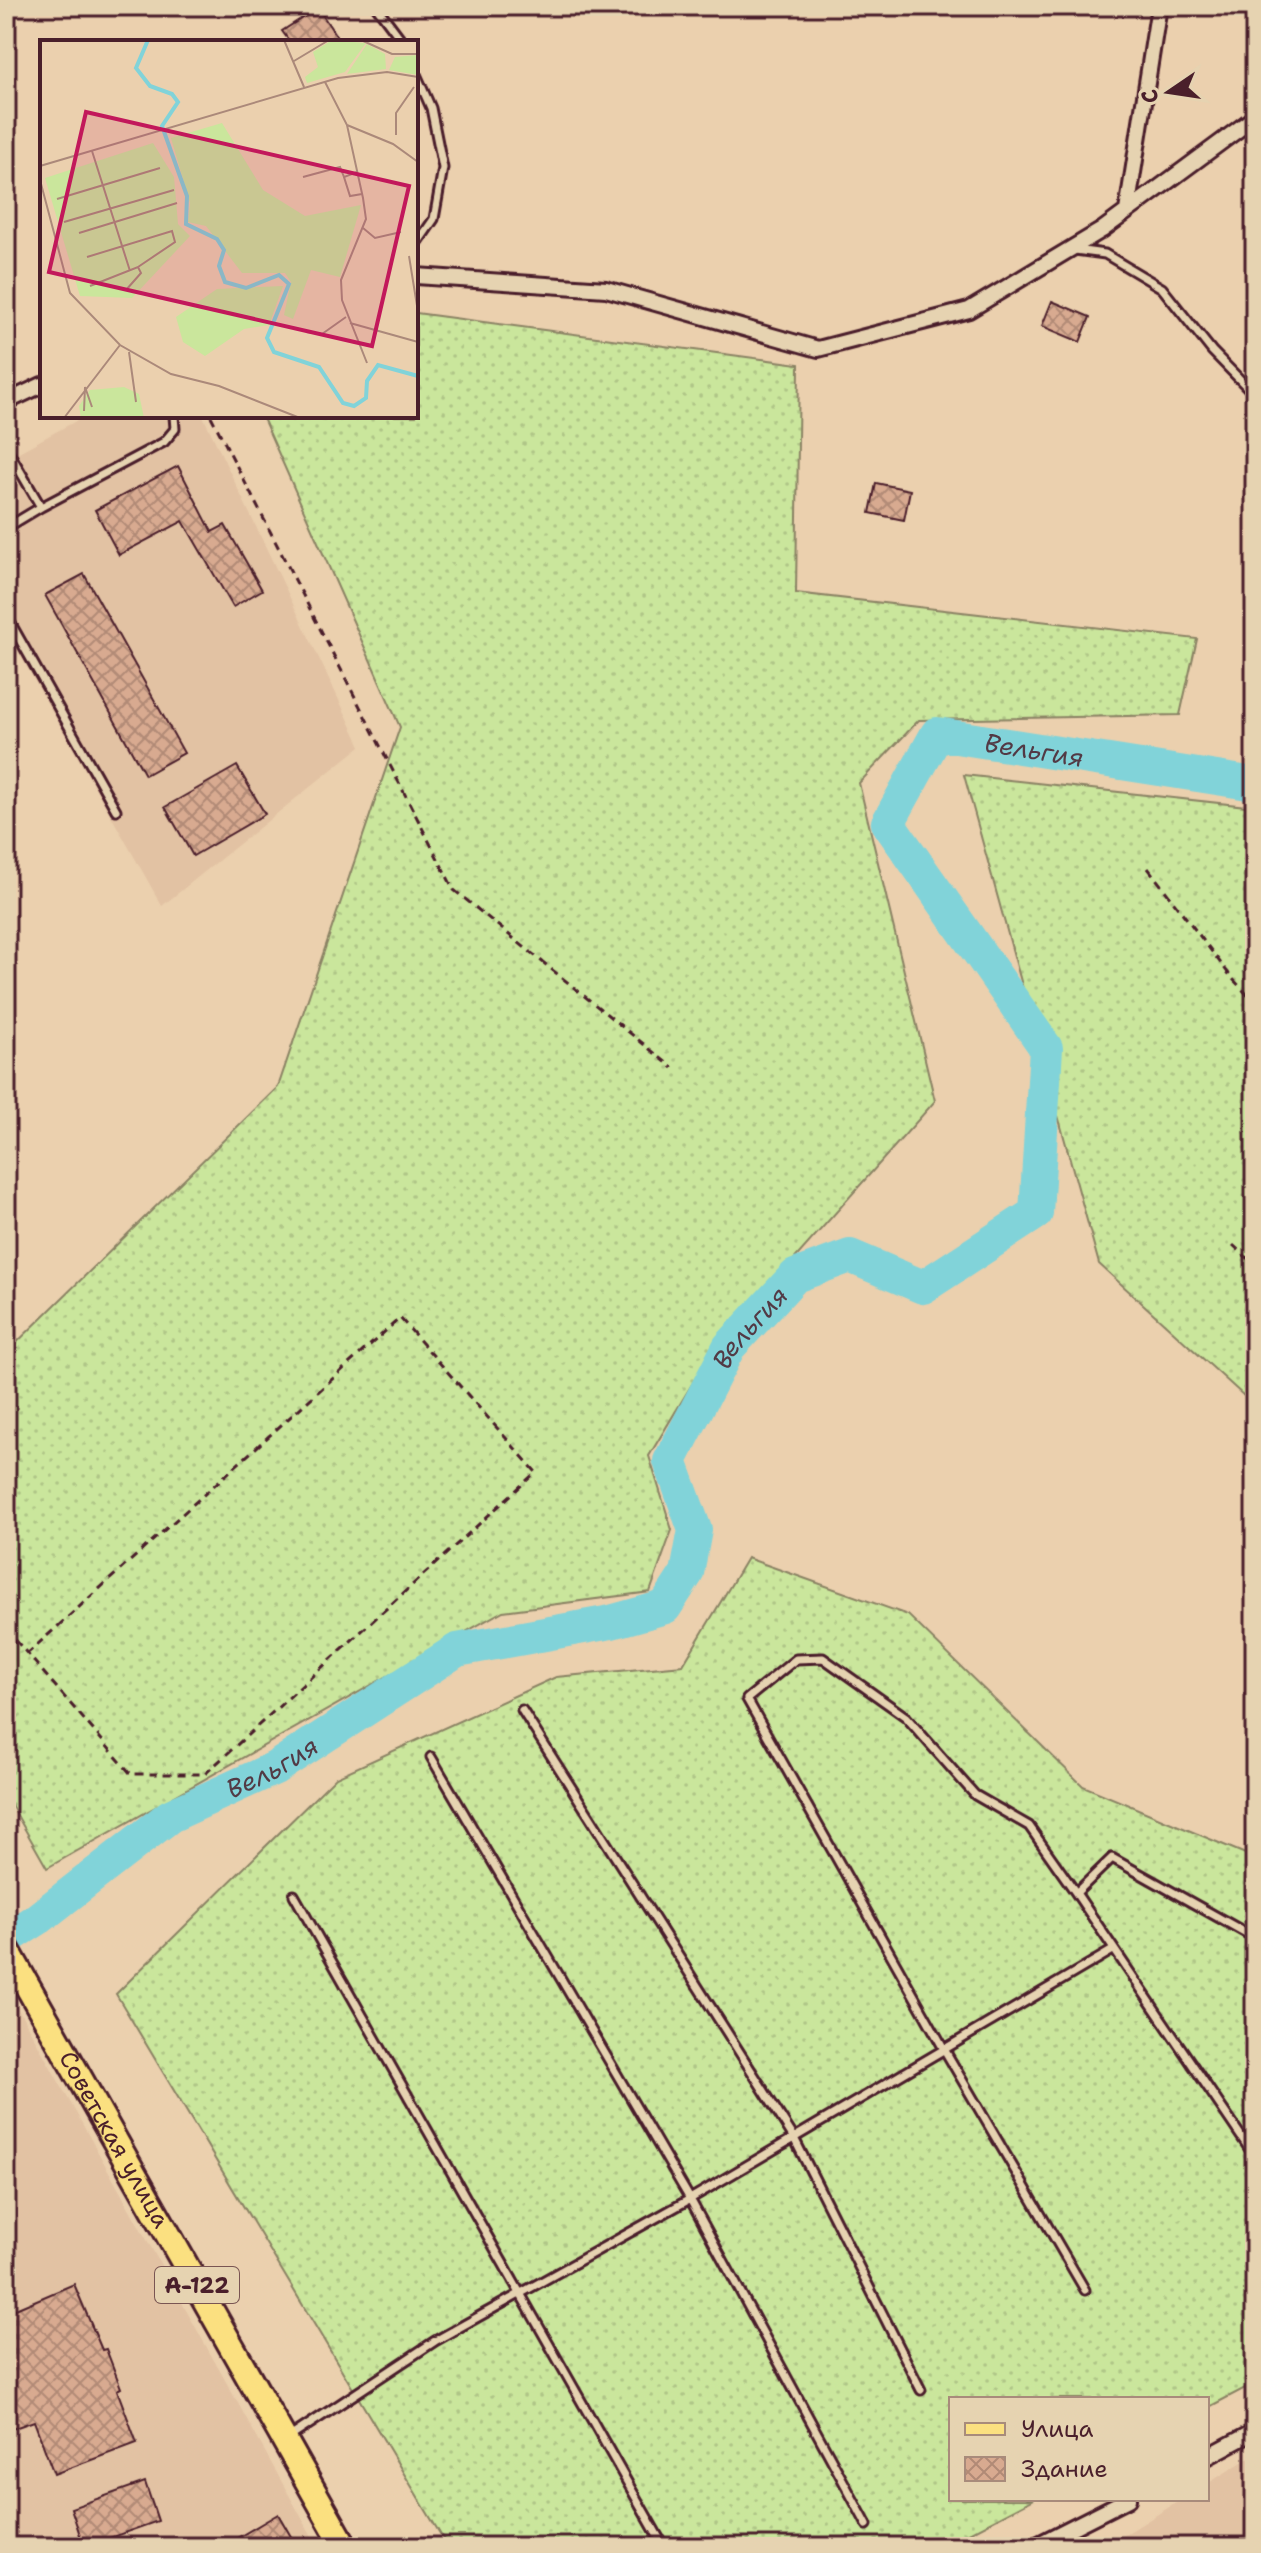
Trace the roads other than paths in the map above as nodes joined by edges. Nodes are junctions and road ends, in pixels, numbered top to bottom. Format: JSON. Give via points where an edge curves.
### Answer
{"nodes":[{"id":1,"x":376,"y":6,"type":"edge"},
{"id":2,"x":1159,"y":6,"type":"edge"},
{"id":3,"x":402,"y":40,"type":"edge"},
{"id":4,"x":418,"y":79,"type":"edge"},
{"id":5,"x":1255,"y":117,"type":"edge"},
{"id":6,"x":1127,"y":211,"type":"junction"},
{"id":7,"x":418,"y":242,"type":"edge"},
{"id":8,"x":1069,"y":249,"type":"junction"},
{"id":9,"x":418,"y":276,"type":"edge"},
{"id":10,"x":40,"y":386,"type":"edge"},
{"id":11,"x":1255,"y":395,"type":"edge"},
{"id":12,"x":6,"y":402,"type":"edge"},
{"id":13,"x":174,"y":418,"type":"edge"},
{"id":14,"x":6,"y":447,"type":"edge"},
{"id":15,"x":41,"y":507,"type":"junction"},
{"id":16,"x":6,"y":528,"type":"edge"},
{"id":17,"x":6,"y":615,"type":"edge"},
{"id":18,"x":116,"y":810,"type":"dead end"},
{"id":19,"x":522,"y":1710,"type":"dead end"},
{"id":20,"x":431,"y":1757,"type":"dead end"},
{"id":21,"x":1076,"y":1893,"type":"junction"},
{"id":22,"x":294,"y":1895,"type":"dead end"},
{"id":23,"x":1255,"y":1938,"type":"edge"},
{"id":24,"x":6,"y":1948,"type":"edge"},
{"id":25,"x":1113,"y":1950,"type":"junction"},
{"id":26,"x":944,"y":2049,"type":"junction"},
{"id":27,"x":794,"y":2138,"type":"junction"},
{"id":28,"x":1255,"y":2157,"type":"edge"},
{"id":29,"x":690,"y":2199,"type":"junction"},
{"id":30,"x":1085,"y":2290,"type":"dead end"},
{"id":31,"x":521,"y":2293,"type":"junction"},
{"id":32,"x":921,"y":2390,"type":"dead end"},
{"id":33,"x":1255,"y":2431,"type":"edge"},
{"id":34,"x":285,"y":2440,"type":"junction"},
{"id":35,"x":1209,"y":2456,"type":"edge"},
{"id":36,"x":1124,"y":2501,"type":"edge"},
{"id":37,"x":867,"y":2525,"type":"dead end"},
{"id":38,"x":345,"y":2547,"type":"edge"},
{"id":39,"x":664,"y":2547,"type":"edge"},
{"id":40,"x":1033,"y":2547,"type":"edge"}],
"edges":[{"from":1,"to":3,"type":"lane"},
{"from":2,"to":6,"type":"street"},
{"from":4,"to":7,"type":"lane","via":[[431,108],[443,168],[434,219]]},
{"from":5,"to":6,"type":"street"},
{"from":6,"to":8,"type":"street"},
{"from":8,"to":9,"type":"street","via":[[969,310],[818,349],[606,289]]},
{"from":8,"to":11,"type":"lane","via":[[1105,254],[1162,288]]},
{"from":10,"to":12,"type":"street"},
{"from":13,"to":15,"type":"lane","via":[[175,429],[164,442]]},
{"from":14,"to":15,"type":"lane"},
{"from":15,"to":16,"type":"lane"},
{"from":17,"to":18,"type":"lane"},
{"from":19,"to":27,"type":"lane"},
{"from":20,"to":29,"type":"lane"},
{"from":21,"to":23,"type":"lane","via":[[1112,1858]]},
{"from":21,"to":25,"type":"lane"},
{"from":21,"to":26,"type":"lane","via":[[1029,1826],[975,1795],[906,1717],[823,1658],[796,1659],[747,1699]]},
{"from":22,"to":31,"type":"lane"},
{"from":24,"to":34,"type":"main road","name":"Советская улица","number":"А-122"},
{"from":25,"to":26,"type":"lane"},
{"from":25,"to":28,"type":"lane"},
{"from":26,"to":27,"type":"lane"},
{"from":26,"to":30,"type":"lane"},
{"from":27,"to":29,"type":"lane"},
{"from":27,"to":32,"type":"lane"},
{"from":29,"to":31,"type":"lane"},
{"from":29,"to":37,"type":"lane"},
{"from":31,"to":34,"type":"lane","via":[[435,2341]]},
{"from":31,"to":39,"type":"lane"},
{"from":33,"to":35,"type":"street"},
{"from":34,"to":38,"type":"main road","name":"Советская улица","number":"А-122"},
{"from":36,"to":40,"type":"street"}]}
